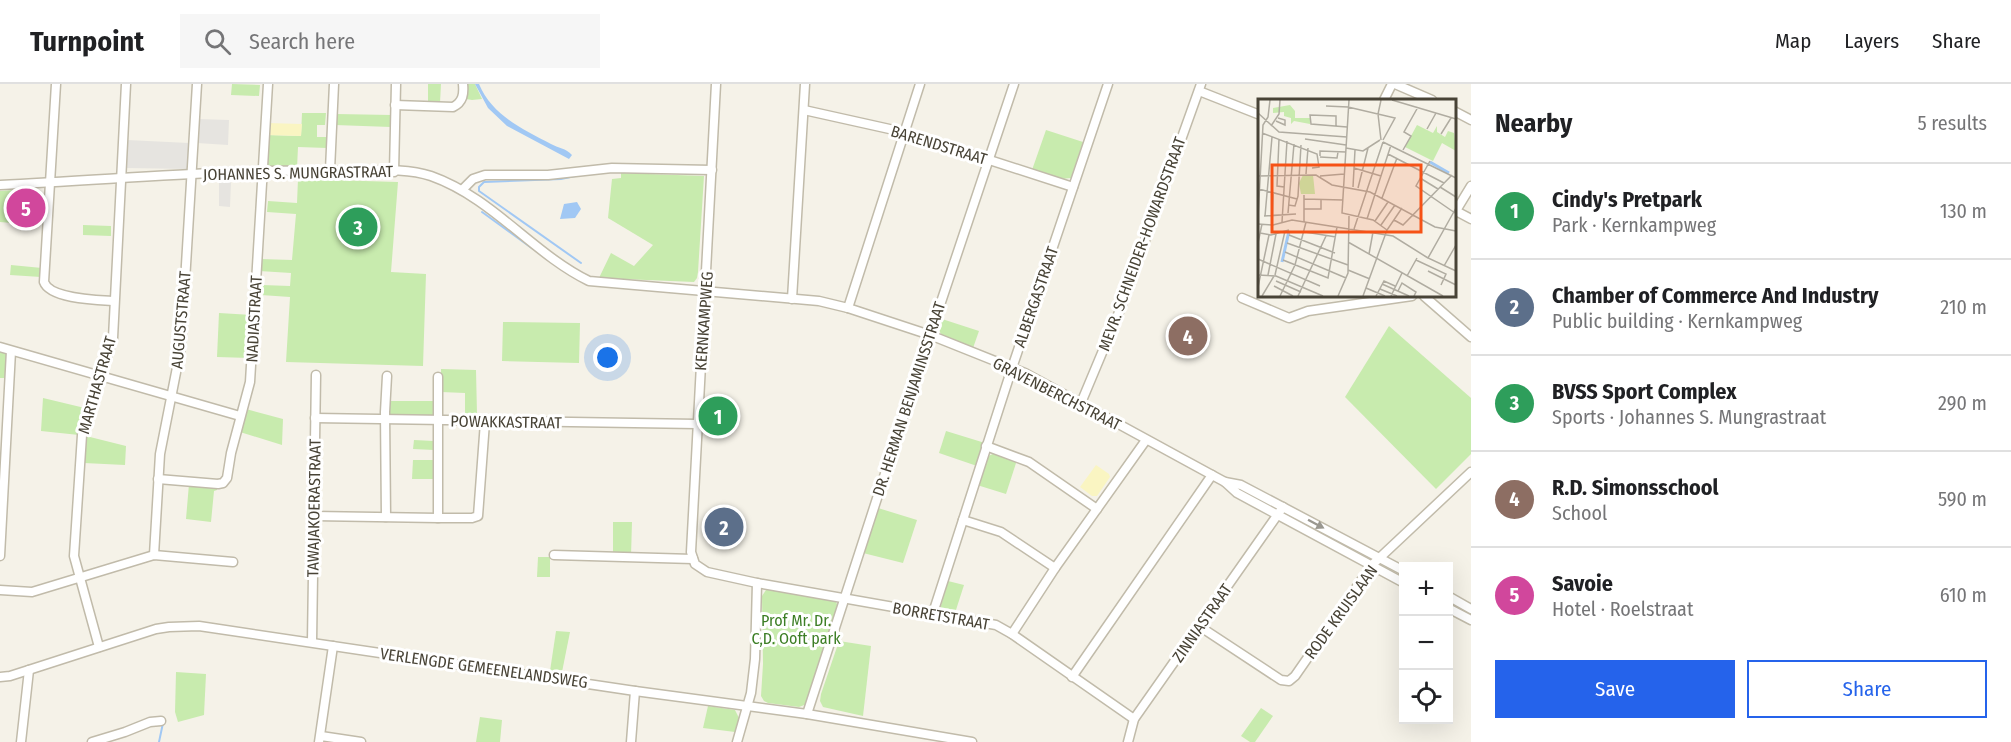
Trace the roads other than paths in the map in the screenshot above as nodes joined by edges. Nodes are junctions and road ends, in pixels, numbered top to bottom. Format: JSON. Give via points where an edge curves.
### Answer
{"nodes":[{"id":1,"x":56,"y":84,"type":"edge"},
{"id":2,"x":126,"y":84,"type":"edge"},
{"id":3,"x":197,"y":84,"type":"edge"},
{"id":4,"x":268,"y":84,"type":"edge"},
{"id":5,"x":334,"y":84,"type":"edge"},
{"id":6,"x":396,"y":84,"type":"edge"},
{"id":7,"x":462,"y":84,"type":"edge"},
{"id":8,"x":716,"y":84,"type":"edge"},
{"id":9,"x":805,"y":84,"type":"edge"},
{"id":10,"x":920,"y":84,"type":"edge"},
{"id":11,"x":1014,"y":84,"type":"edge"},
{"id":12,"x":1108,"y":84,"type":"edge"},
{"id":13,"x":1393,"y":84,"type":"edge"},
{"id":14,"x":1200,"y":88,"type":"edge"},
{"id":15,"x":1385,"y":99,"type":"edge"},
{"id":16,"x":1430,"y":99,"type":"edge"},
{"id":17,"x":395,"y":105,"type":"junction"},
{"id":18,"x":804,"y":110,"type":"junction"},
{"id":19,"x":1456,"y":112,"type":"edge"},
{"id":20,"x":1258,"y":114,"type":"edge"},
{"id":21,"x":1471,"y":120,"type":"edge"},
{"id":22,"x":903,"y":132,"type":"junction"},
{"id":23,"x":988,"y":159,"type":"junction"},
{"id":24,"x":330,"y":170,"type":"junction"},
{"id":25,"x":712,"y":170,"type":"junction"},
{"id":26,"x":263,"y":172,"type":"junction"},
{"id":27,"x":394,"y":172,"type":"junction"},
{"id":28,"x":191,"y":175,"type":"junction"},
{"id":29,"x":121,"y":179,"type":"junction"},
{"id":30,"x":50,"y":183,"type":"junction"},
{"id":31,"x":0,"y":185,"type":"edge"},
{"id":32,"x":1471,"y":186,"type":"edge"},
{"id":33,"x":1073,"y":187,"type":"junction"},
{"id":34,"x":462,"y":190,"type":"junction"},
{"id":35,"x":1456,"y":210,"type":"edge"},
{"id":36,"x":1456,"y":212,"type":"edge"},
{"id":37,"x":1471,"y":219,"type":"edge"},
{"id":38,"x":706,"y":291,"type":"junction"},
{"id":39,"x":1405,"y":297,"type":"edge"},
{"id":40,"x":1425,"y":297,"type":"edge"},
{"id":41,"x":792,"y":298,"type":"junction"},
{"id":42,"x":1242,"y":298,"type":"dead end"},
{"id":43,"x":114,"y":301,"type":"junction"},
{"id":44,"x":848,"y":308,"type":"junction"},
{"id":45,"x":930,"y":335,"type":"junction"},
{"id":46,"x":1471,"y":337,"type":"edge"},
{"id":47,"x":0,"y":347,"type":"edge"},
{"id":48,"x":11,"y":351,"type":"junction"},
{"id":49,"x":1012,"y":368,"type":"junction"},
{"id":50,"x":102,"y":375,"type":"junction"},
{"id":51,"x":316,"y":375,"type":"dead end"},
{"id":52,"x":387,"y":376,"type":"dead end"},
{"id":53,"x":438,"y":377,"type":"dead end"},
{"id":54,"x":172,"y":397,"type":"junction"},
{"id":55,"x":1081,"y":403,"type":"junction"},
{"id":56,"x":240,"y":416,"type":"junction"},
{"id":57,"x":315,"y":418,"type":"junction"},
{"id":58,"x":386,"y":420,"type":"junction"},
{"id":59,"x":437,"y":421,"type":"junction"},
{"id":60,"x":485,"y":422,"type":"junction"},
{"id":61,"x":697,"y":424,"type":"junction"},
{"id":62,"x":1146,"y":440,"type":"junction"},
{"id":63,"x":987,"y":446,"type":"junction"},
{"id":64,"x":1471,"y":472,"type":"edge"},
{"id":65,"x":1212,"y":475,"type":"junction"},
{"id":66,"x":158,"y":479,"type":"junction"},
{"id":67,"x":1097,"y":509,"type":"junction"},
{"id":68,"x":1280,"y":510,"type":"junction"},
{"id":69,"x":314,"y":516,"type":"junction"},
{"id":70,"x":386,"y":517,"type":"junction"},
{"id":71,"x":438,"y":518,"type":"junction"},
{"id":72,"x":963,"y":520,"type":"junction"},
{"id":73,"x":154,"y":555,"type":"junction"},
{"id":74,"x":554,"y":555,"type":"dead end"},
{"id":75,"x":0,"y":556,"type":"edge"},
{"id":76,"x":1381,"y":558,"type":"junction"},
{"id":77,"x":693,"y":559,"type":"junction"},
{"id":78,"x":233,"y":562,"type":"dead end"},
{"id":79,"x":1372,"y":566,"type":"junction"},
{"id":80,"x":1055,"y":568,"type":"junction"},
{"id":81,"x":1399,"y":568,"type":"edge"},
{"id":82,"x":81,"y":578,"type":"junction"},
{"id":83,"x":1399,"y":580,"type":"edge"},
{"id":84,"x":757,"y":583,"type":"junction"},
{"id":85,"x":0,"y":590,"type":"edge"},
{"id":86,"x":1453,"y":598,"type":"edge"},
{"id":87,"x":845,"y":599,"type":"junction"},
{"id":88,"x":1471,"y":609,"type":"edge"},
{"id":89,"x":1453,"y":610,"type":"edge"},
{"id":90,"x":933,"y":613,"type":"junction"},
{"id":91,"x":1471,"y":620,"type":"edge"},
{"id":92,"x":1199,"y":626,"type":"junction"},
{"id":93,"x":1012,"y":634,"type":"junction"},
{"id":94,"x":312,"y":642,"type":"junction"},
{"id":95,"x":333,"y":646,"type":"junction"},
{"id":96,"x":99,"y":647,"type":"junction"},
{"id":97,"x":29,"y":670,"type":"junction"},
{"id":98,"x":0,"y":677,"type":"edge"},
{"id":99,"x":1072,"y":677,"type":"junction"},
{"id":100,"x":635,"y":691,"type":"junction"},
{"id":101,"x":748,"y":706,"type":"junction"},
{"id":102,"x":807,"y":714,"type":"junction"},
{"id":103,"x":1134,"y":719,"type":"junction"},
{"id":104,"x":161,"y":721,"type":"dead end"},
{"id":105,"x":125,"y":732,"type":"junction"},
{"id":106,"x":320,"y":739,"type":"edge"},
{"id":107,"x":21,"y":742,"type":"edge"},
{"id":108,"x":92,"y":742,"type":"edge"},
{"id":109,"x":123,"y":742,"type":"edge"},
{"id":110,"x":361,"y":742,"type":"edge"},
{"id":111,"x":631,"y":742,"type":"edge"},
{"id":112,"x":737,"y":742,"type":"edge"},
{"id":113,"x":972,"y":742,"type":"edge"},
{"id":114,"x":1128,"y":742,"type":"edge"}],
"edges":[{"from":1,"to":30,"type":"street"},
{"from":2,"to":29,"type":"street","name":"MARTHASTRAAT"},
{"from":3,"to":28,"type":"street","name":"AUGUSTSTRAAT"},
{"from":4,"to":26,"type":"street","name":"NADIASTRAAT"},
{"from":5,"to":24,"type":"street"},
{"from":6,"to":17,"type":"street"},
{"from":7,"to":17,"type":"street","via":[[463,98],[453,107]]},
{"from":8,"to":25,"type":"street","name":"KERNKAMPWEG"},
{"from":9,"to":18,"type":"street"},
{"from":10,"to":22,"type":"street"},
{"from":11,"to":23,"type":"street","name":"DR. HERMAN BENJAMINSSTRAAT"},
{"from":12,"to":33,"type":"street","name":"ALBERGASTRAAT"},
{"from":13,"to":15,"type":"street"},
{"from":13,"to":16,"type":"street"},
{"from":14,"to":20,"type":"street"},
{"from":14,"to":55,"type":"street","name":"MEVR. SCHNEIDER-HOWARDSTRAAT","via":[[1122,305]]},
{"from":17,"to":27,"type":"street"},
{"from":18,"to":22,"type":"street","name":"BARENDSTRAAT"},
{"from":18,"to":41,"type":"street"},
{"from":19,"to":21,"type":"street"},
{"from":22,"to":23,"type":"street","name":"BARENDSTRAAT"},
{"from":22,"to":44,"type":"street"},
{"from":23,"to":33,"type":"street","name":"BARENDSTRAAT"},
{"from":23,"to":45,"type":"street","name":"DR. HERMAN BENJAMINSSTRAAT"},
{"from":24,"to":26,"type":"street","name":"JOHANNES S. MUNGRASTRAAT"},
{"from":24,"to":27,"type":"street","name":"JOHANNES S. MUNGRASTRAAT"},
{"from":25,"to":34,"type":"street","via":[[612,168],[548,176],[485,176],[473,179]]},
{"from":25,"to":38,"type":"street","name":"KERNKAMPWEG"},
{"from":26,"to":28,"type":"street","name":"JOHANNES S. MUNGRASTRAAT"},
{"from":26,"to":56,"type":"street","name":"NADIASTRAAT","via":[[250,382]]},
{"from":27,"to":34,"type":"street","name":"JOHANNES S. MUNGRASTRAAT","via":[[430,176]]},
{"from":28,"to":29,"type":"street","name":"JOHANNES S. MUNGRASTRAAT"},
{"from":28,"to":54,"type":"street","name":"AUGUSTSTRAAT","via":[[181,347]]},
{"from":29,"to":30,"type":"street","name":"JOHANNES S. MUNGRASTRAAT"},
{"from":29,"to":43,"type":"street","name":"MARTHASTRAAT"},
{"from":30,"to":31,"type":"street","name":"JOHANNES S. MUNGRASTRAAT"},
{"from":30,"to":43,"type":"street","via":[[46,287],[77,298]]},
{"from":32,"to":35,"type":"street"},
{"from":33,"to":49,"type":"street","name":"ALBERGASTRAAT"},
{"from":34,"to":38,"type":"street","name":"JOHANNES S. MUNGRASTRAAT","via":[[590,281]]},
{"from":36,"to":37,"type":"street"},
{"from":38,"to":41,"type":"street","name":"GRAVENBERCHSTRAAT"},
{"from":38,"to":61,"type":"street","name":"KERNKAMPWEG"},
{"from":39,"to":42,"type":"street","via":[[1308,310],[1289,318]]},
{"from":40,"to":46,"type":"street"},
{"from":41,"to":44,"type":"street","name":"GRAVENBERCHSTRAAT"},
{"from":43,"to":50,"type":"street","name":"MARTHASTRAAT","via":[[114,338]]},
{"from":44,"to":45,"type":"street","name":"GRAVENBERCHSTRAAT"},
{"from":45,"to":49,"type":"street","name":"GRAVENBERCHSTRAAT"},
{"from":45,"to":87,"type":"street","name":"DR. HERMAN BENJAMINSSTRAAT"},
{"from":47,"to":48,"type":"street"},
{"from":48,"to":50,"type":"street"},
{"from":48,"to":75,"type":"street"},
{"from":49,"to":55,"type":"street","name":"GRAVENBERCHSTRAAT"},
{"from":49,"to":63,"type":"street","name":"ALBERGASTRAAT"},
{"from":50,"to":54,"type":"street"},
{"from":50,"to":82,"type":"street","name":"MARTHASTRAAT","via":[[82,435],[74,556]]},
{"from":51,"to":57,"type":"street","name":"TAWAJAKOERASTRAAT"},
{"from":52,"to":58,"type":"street"},
{"from":53,"to":59,"type":"street"},
{"from":54,"to":56,"type":"street"},
{"from":54,"to":66,"type":"street","name":"AUGUSTSTRAAT"},
{"from":55,"to":62,"type":"street","name":"GRAVENBERCHSTRAAT"},
{"from":56,"to":66,"type":"street","name":"NADIASTRAAT","via":[[226,482]]},
{"from":57,"to":58,"type":"street","name":"POWAKKASTRAAT"},
{"from":57,"to":69,"type":"street","name":"TAWAJAKOERASTRAAT"},
{"from":58,"to":59,"type":"street","name":"POWAKKASTRAAT"},
{"from":58,"to":70,"type":"street"},
{"from":59,"to":60,"type":"street","name":"POWAKKASTRAAT"},
{"from":59,"to":71,"type":"street"},
{"from":60,"to":61,"type":"street","name":"POWAKKASTRAAT"},
{"from":60,"to":71,"type":"street","via":[[478,516]]},
{"from":61,"to":77,"type":"street","name":"KERNKAMPWEG"},
{"from":62,"to":65,"type":"street","name":"GRAVENBERCHSTRAAT"},
{"from":62,"to":67,"type":"street"},
{"from":63,"to":67,"type":"street","via":[[1029,462]]},
{"from":63,"to":72,"type":"street","name":"ALBERGASTRAAT"},
{"from":64,"to":76,"type":"street","name":"RODE KRUISLAAN"},
{"from":65,"to":68,"type":"street","name":"GRAVENBERCHSTRAAT","via":[[1237,493]]},
{"from":65,"to":99,"type":"street"},
{"from":66,"to":73,"type":"street","name":"AUGUSTSTRAAT"},
{"from":67,"to":80,"type":"street"},
{"from":68,"to":76,"type":"street","name":"GRAVENBERCHSTRAAT","one_way":true},
{"from":68,"to":79,"type":"street","name":"GRAVENBERCHSTRAAT"},
{"from":68,"to":92,"type":"street","name":"ZINNIASTRAAT"},
{"from":69,"to":70,"type":"street"},
{"from":69,"to":94,"type":"street","name":"TAWAJAKOERASTRAAT"},
{"from":70,"to":71,"type":"street"},
{"from":72,"to":80,"type":"street","via":[[1000,532]]},
{"from":72,"to":90,"type":"street","name":"ALBERGASTRAAT"},
{"from":73,"to":78,"type":"street"},
{"from":73,"to":82,"type":"street"},
{"from":74,"to":77,"type":"street"},
{"from":76,"to":79,"type":"street","name":"RODE KRUISLAAN"},
{"from":76,"to":81,"type":"street","name":"GRAVENBERCHSTRAAT"},
{"from":77,"to":84,"type":"street","via":[[707,572]]},
{"from":79,"to":83,"type":"street","name":"GRAVENBERCHSTRAAT"},
{"from":79,"to":92,"type":"street","name":"RODE KRUISLAAN","via":[[1289,681],[1281,681]]},
{"from":80,"to":93,"type":"street"},
{"from":82,"to":85,"type":"street","via":[[32,591]]},
{"from":82,"to":96,"type":"street","name":"MARTHASTRAAT"},
{"from":84,"to":87,"type":"street","name":"BORRETSTRAAT"},
{"from":84,"to":101,"type":"street","via":[[755,659]]},
{"from":86,"to":88,"type":"street"},
{"from":87,"to":90,"type":"street","name":"BORRETSTRAAT"},
{"from":87,"to":102,"type":"street","name":"DR. HERMAN BENJAMINSSTRAAT"},
{"from":89,"to":91,"type":"street"},
{"from":90,"to":93,"type":"street","name":"BORRETSTRAAT","via":[[996,625]]},
{"from":92,"to":103,"type":"street","name":"ZINNIASTRAAT"},
{"from":93,"to":99,"type":"street","name":"BORRETSTRAAT"},
{"from":94,"to":95,"type":"street","name":"VERLENGDE GEMEENELANDSWEG"},
{"from":94,"to":96,"type":"street","name":"VERLENGDE GEMEENELANDSWEG","via":[[184,626],[156,629]]},
{"from":95,"to":100,"type":"street","name":"VERLENGDE GEMEENELANDSWEG"},
{"from":95,"to":106,"type":"street"},
{"from":96,"to":97,"type":"street","name":"VERLENGDE GEMEENELANDSWEG"},
{"from":97,"to":98,"type":"street","name":"VERLENGDE GEMEENELANDSWEG"},
{"from":97,"to":107,"type":"street"},
{"from":99,"to":103,"type":"street","name":"BORRETSTRAAT"},
{"from":100,"to":101,"type":"street","name":"VERLENGDE GEMEENELANDSWEG"},
{"from":100,"to":111,"type":"street"},
{"from":101,"to":102,"type":"street","name":"VERLENGDE GEMEENELANDSWEG"},
{"from":101,"to":112,"type":"street"},
{"from":102,"to":113,"type":"street","name":"VERLENGDE GEMEENELANDSWEG"},
{"from":103,"to":114,"type":"street","name":"ZINNIASTRAAT"},
{"from":104,"to":105,"type":"street"},
{"from":105,"to":108,"type":"street"},
{"from":105,"to":109,"type":"street"},
{"from":106,"to":110,"type":"street"}]}
